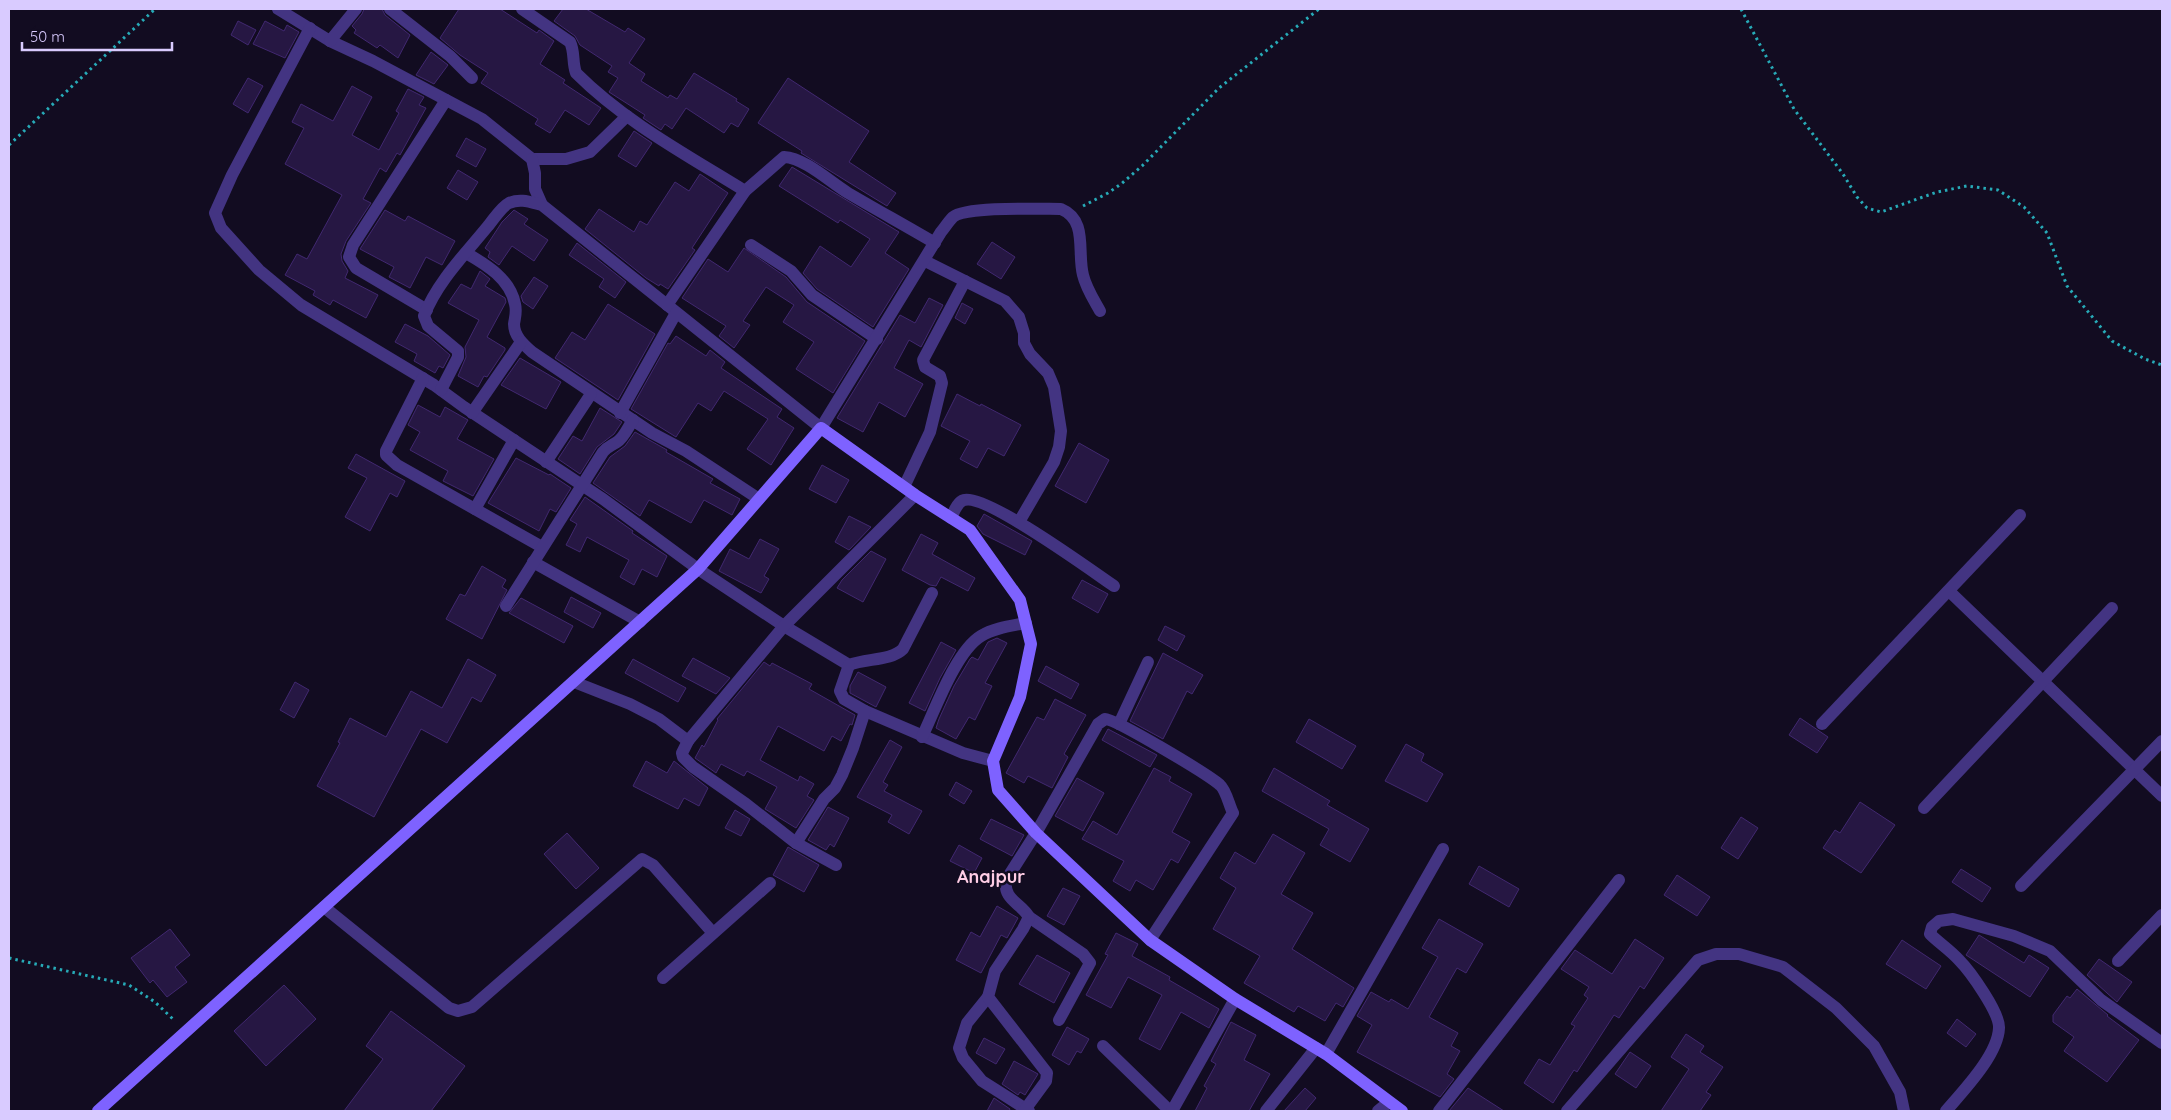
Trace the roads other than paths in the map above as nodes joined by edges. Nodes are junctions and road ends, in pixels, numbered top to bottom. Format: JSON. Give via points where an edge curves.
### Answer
{"nodes":[{"id":1,"x":278,"y":9,"type":"edge"},
{"id":2,"x":356,"y":9,"type":"edge"},
{"id":3,"x":390,"y":9,"type":"edge"},
{"id":4,"x":522,"y":9,"type":"edge"},
{"id":5,"x":310,"y":28,"type":"junction"},
{"id":6,"x":330,"y":40,"type":"junction"},
{"id":7,"x":472,"y":78,"type":"dead end"},
{"id":8,"x":446,"y":100,"type":"junction"},
{"id":9,"x":627,"y":116,"type":"junction"},
{"id":10,"x":532,"y":159,"type":"junction"},
{"id":11,"x":745,"y":191,"type":"junction"},
{"id":12,"x":542,"y":205,"type":"junction"},
{"id":13,"x":935,"y":243,"type":"junction"},
{"id":14,"x":751,"y":245,"type":"dead end"},
{"id":15,"x":466,"y":253,"type":"junction"},
{"id":16,"x":924,"y":260,"type":"junction"},
{"id":17,"x":965,"y":281,"type":"junction"},
{"id":18,"x":671,"y":309,"type":"junction"},
{"id":19,"x":427,"y":310,"type":"junction"},
{"id":20,"x":1100,"y":312,"type":"dead end"},
{"id":21,"x":876,"y":338,"type":"junction"},
{"id":22,"x":521,"y":342,"type":"junction"},
{"id":23,"x":423,"y":378,"type":"junction"},
{"id":24,"x":441,"y":390,"type":"junction"},
{"id":25,"x":592,"y":394,"type":"junction"},
{"id":26,"x":472,"y":413,"type":"junction"},
{"id":27,"x":620,"y":413,"type":"junction"},
{"id":28,"x":633,"y":420,"type":"junction"},
{"id":29,"x":821,"y":428,"type":"junction"},
{"id":30,"x":514,"y":440,"type":"junction"},
{"id":31,"x":546,"y":462,"type":"junction"},
{"id":32,"x":581,"y":485,"type":"junction"},
{"id":33,"x":904,"y":487,"type":"junction"},
{"id":34,"x":915,"y":495,"type":"junction"},
{"id":35,"x":759,"y":499,"type":"junction"},
{"id":36,"x":474,"y":509,"type":"junction"},
{"id":37,"x":2020,"y":515,"type":"dead end"},
{"id":38,"x":951,"y":518,"type":"junction"},
{"id":39,"x":1019,"y":522,"type":"junction"},
{"id":40,"x":542,"y":547,"type":"junction"},
{"id":41,"x":533,"y":562,"type":"junction"},
{"id":42,"x":698,"y":569,"type":"junction"},
{"id":43,"x":1114,"y":586,"type":"dead end"},
{"id":44,"x":1949,"y":591,"type":"junction"},
{"id":45,"x":932,"y":593,"type":"dead end"},
{"id":46,"x":506,"y":606,"type":"dead end"},
{"id":47,"x":2112,"y":608,"type":"dead end"},
{"id":48,"x":640,"y":622,"type":"junction"},
{"id":49,"x":1026,"y":623,"type":"junction"},
{"id":50,"x":784,"y":626,"type":"junction"},
{"id":51,"x":1148,"y":662,"type":"dead end"},
{"id":52,"x":849,"y":665,"type":"junction"},
{"id":53,"x":2042,"y":680,"type":"junction"},
{"id":54,"x":574,"y":682,"type":"junction"},
{"id":55,"x":865,"y":711,"type":"junction"},
{"id":56,"x":1119,"y":724,"type":"junction"},
{"id":57,"x":1822,"y":724,"type":"dead end"},
{"id":58,"x":922,"y":737,"type":"junction"},
{"id":59,"x":688,"y":741,"type":"junction"},
{"id":60,"x":2162,"y":741,"type":"edge"},
{"id":61,"x":992,"y":761,"type":"junction"},
{"id":62,"x":2135,"y":769,"type":"junction"},
{"id":63,"x":2162,"y":796,"type":"edge"},
{"id":64,"x":1924,"y":808,"type":"dead end"},
{"id":65,"x":1036,"y":833,"type":"junction"},
{"id":66,"x":796,"y":843,"type":"junction"},
{"id":67,"x":1443,"y":849,"type":"dead end"},
{"id":68,"x":836,"y":865,"type":"dead end"},
{"id":69,"x":1619,"y":880,"type":"dead end"},
{"id":70,"x":770,"y":883,"type":"dead end"},
{"id":71,"x":2021,"y":886,"type":"dead end"},
{"id":72,"x":324,"y":907,"type":"junction"},
{"id":73,"x":2162,"y":915,"type":"edge"},
{"id":74,"x":1029,"y":917,"type":"junction"},
{"id":75,"x":713,"y":933,"type":"junction"},
{"id":76,"x":1150,"y":940,"type":"junction"},
{"id":77,"x":2118,"y":961,"type":"dead end"},
{"id":78,"x":663,"y":978,"type":"dead end"},
{"id":79,"x":988,"y":997,"type":"junction"},
{"id":80,"x":1235,"y":999,"type":"junction"},
{"id":81,"x":1059,"y":1020,"type":"dead end"},
{"id":82,"x":2162,"y":1043,"type":"edge"},
{"id":83,"x":1103,"y":1046,"type":"dead end"},
{"id":84,"x":1321,"y":1051,"type":"junction"},
{"id":85,"x":1389,"y":1102,"type":"junction"},
{"id":86,"x":1026,"y":1110,"type":"edge"},
{"id":87,"x":98,"y":1111,"type":"edge"},
{"id":88,"x":1171,"y":1111,"type":"edge"},
{"id":89,"x":1266,"y":1111,"type":"edge"},
{"id":90,"x":1378,"y":1111,"type":"edge"},
{"id":91,"x":1402,"y":1111,"type":"edge"},
{"id":92,"x":1439,"y":1111,"type":"edge"},
{"id":93,"x":1567,"y":1111,"type":"edge"},
{"id":94,"x":1904,"y":1111,"type":"edge"},
{"id":95,"x":1946,"y":1111,"type":"edge"}],
"edges":[{"from":1,"to":5,"type":"street"},
{"from":2,"to":6,"type":"street"},
{"from":3,"to":7,"type":"street","via":[[450,56]]},
{"from":4,"to":9,"type":"street","via":[[570,42],[574,49],[576,73]]},
{"from":5,"to":6,"type":"street"},
{"from":5,"to":23,"type":"street","via":[[215,213],[222,228],[259,270],[301,305]]},
{"from":6,"to":8,"type":"street"},
{"from":8,"to":10,"type":"street","via":[[482,120]]},
{"from":8,"to":19,"type":"street","via":[[349,257],[356,268]]},
{"from":9,"to":10,"type":"street","via":[[590,152],[566,159]]},
{"from":9,"to":11,"type":"street"},
{"from":10,"to":12,"type":"street","via":[[536,173],[535,189]]},
{"from":11,"to":13,"type":"street","via":[[784,157],[792,157]]},
{"from":11,"to":18,"type":"street"},
{"from":12,"to":15,"type":"street","via":[[518,200],[506,204]]},
{"from":12,"to":18,"type":"street"},
{"from":13,"to":16,"type":"street"},
{"from":13,"to":20,"type":"street","via":[[954,216],[975,210],[1060,209],[1067,212],[1079,228],[1083,276]]},
{"from":14,"to":21,"type":"street","via":[[791,271],[812,295]]},
{"from":15,"to":19,"type":"street"},
{"from":15,"to":22,"type":"street","via":[[493,269],[510,291],[516,314],[516,334]]},
{"from":16,"to":17,"type":"street"},
{"from":16,"to":21,"type":"street"},
{"from":17,"to":33,"type":"street","via":[[923,360],[925,367],[940,376],[942,383],[930,432]]},
{"from":17,"to":39,"type":"street","via":[[1005,301],[1019,317],[1024,343],[1048,373],[1054,388],[1059,447],[1054,462]]},
{"from":18,"to":27,"type":"street"},
{"from":18,"to":29,"type":"street"},
{"from":19,"to":24,"type":"street","via":[[424,316],[428,326],[458,351]]},
{"from":21,"to":29,"type":"street"},
{"from":22,"to":25,"type":"street"},
{"from":22,"to":26,"type":"street"},
{"from":23,"to":24,"type":"street"},
{"from":23,"to":36,"type":"street","via":[[386,456]]},
{"from":24,"to":26,"type":"street"},
{"from":25,"to":27,"type":"street"},
{"from":25,"to":31,"type":"street"},
{"from":26,"to":30,"type":"street"},
{"from":27,"to":28,"type":"street"},
{"from":28,"to":32,"type":"street","via":[[622,437],[609,444]]},
{"from":28,"to":35,"type":"street"},
{"from":29,"to":33,"type":"main road"},
{"from":29,"to":35,"type":"main road"},
{"from":30,"to":31,"type":"street"},
{"from":30,"to":36,"type":"street"},
{"from":31,"to":32,"type":"street"},
{"from":32,"to":40,"type":"street"},
{"from":32,"to":42,"type":"street"},
{"from":33,"to":34,"type":"main road"},
{"from":34,"to":38,"type":"main road"},
{"from":34,"to":50,"type":"street"},
{"from":35,"to":42,"type":"main road"},
{"from":36,"to":40,"type":"street"},
{"from":37,"to":44,"type":"street"},
{"from":38,"to":39,"type":"street","via":[[958,504],[973,499]]},
{"from":38,"to":49,"type":"main road","via":[[970,530],[994,563],[1020,600]]},
{"from":39,"to":43,"type":"street"},
{"from":40,"to":41,"type":"street"},
{"from":41,"to":46,"type":"street"},
{"from":41,"to":48,"type":"street"},
{"from":42,"to":48,"type":"main road"},
{"from":42,"to":50,"type":"street"},
{"from":44,"to":53,"type":"street"},
{"from":44,"to":57,"type":"street"},
{"from":45,"to":52,"type":"street","via":[[897,655]]},
{"from":47,"to":53,"type":"street"},
{"from":48,"to":54,"type":"main road"},
{"from":49,"to":58,"type":"street","via":[[982,636],[969,645]]},
{"from":49,"to":61,"type":"main road","via":[[1031,644],[1020,697]]},
{"from":50,"to":52,"type":"street"},
{"from":50,"to":59,"type":"street"},
{"from":51,"to":56,"type":"street"},
{"from":52,"to":55,"type":"street","via":[[840,690],[844,699]]},
{"from":53,"to":62,"type":"street"},
{"from":53,"to":64,"type":"street"},
{"from":54,"to":59,"type":"street","via":[[630,704]]},
{"from":54,"to":72,"type":"main road"},
{"from":55,"to":58,"type":"street"},
{"from":55,"to":66,"type":"street","via":[[842,775]]},
{"from":56,"to":65,"type":"street","via":[[1105,719],[1098,724]]},
{"from":56,"to":76,"type":"street","via":[[1222,786],[1233,813]]},
{"from":58,"to":61,"type":"street"},
{"from":59,"to":66,"type":"street","via":[[682,753],[693,767]]},
{"from":60,"to":62,"type":"street"},
{"from":61,"to":65,"type":"main road","via":[[998,790]]},
{"from":62,"to":63,"type":"street"},
{"from":62,"to":71,"type":"street"},
{"from":65,"to":74,"type":"street","via":[[1006,880],[1005,887],[1009,897]]},
{"from":65,"to":76,"type":"main road"},
{"from":66,"to":68,"type":"street"},
{"from":67,"to":84,"type":"street"},
{"from":69,"to":92,"type":"street"},
{"from":70,"to":75,"type":"street"},
{"from":72,"to":75,"type":"street","via":[[449,1008],[458,1011],[472,1007],[642,858],[654,865]]},
{"from":72,"to":87,"type":"main road"},
{"from":73,"to":77,"type":"street"},
{"from":74,"to":79,"type":"street","via":[[995,971]]},
{"from":74,"to":81,"type":"street","via":[[1083,954],[1090,963]]},
{"from":75,"to":78,"type":"street"},
{"from":76,"to":80,"type":"main road"},
{"from":79,"to":86,"type":"street","via":[[1047,1073],[1046,1081]]},
{"from":79,"to":86,"type":"street","via":[[967,1023],[959,1048],[982,1081]]},
{"from":80,"to":84,"type":"main road"},
{"from":80,"to":88,"type":"street"},
{"from":82,"to":95,"type":"street","via":[[2101,1000],[2050,951],[1974,924],[1953,919],[1939,921],[1930,934],[1973,976],[1990,1002],[2000,1027],[1996,1043],[1980,1070]]},
{"from":83,"to":88,"type":"street"},
{"from":84,"to":85,"type":"main road"},
{"from":84,"to":89,"type":"street"},
{"from":85,"to":90,"type":"street"},
{"from":85,"to":91,"type":"main road"},
{"from":93,"to":94,"type":"street","via":[[1698,960],[1716,954],[1739,954],[1783,967],[1836,1008],[1874,1046],[1900,1092]]}]}
